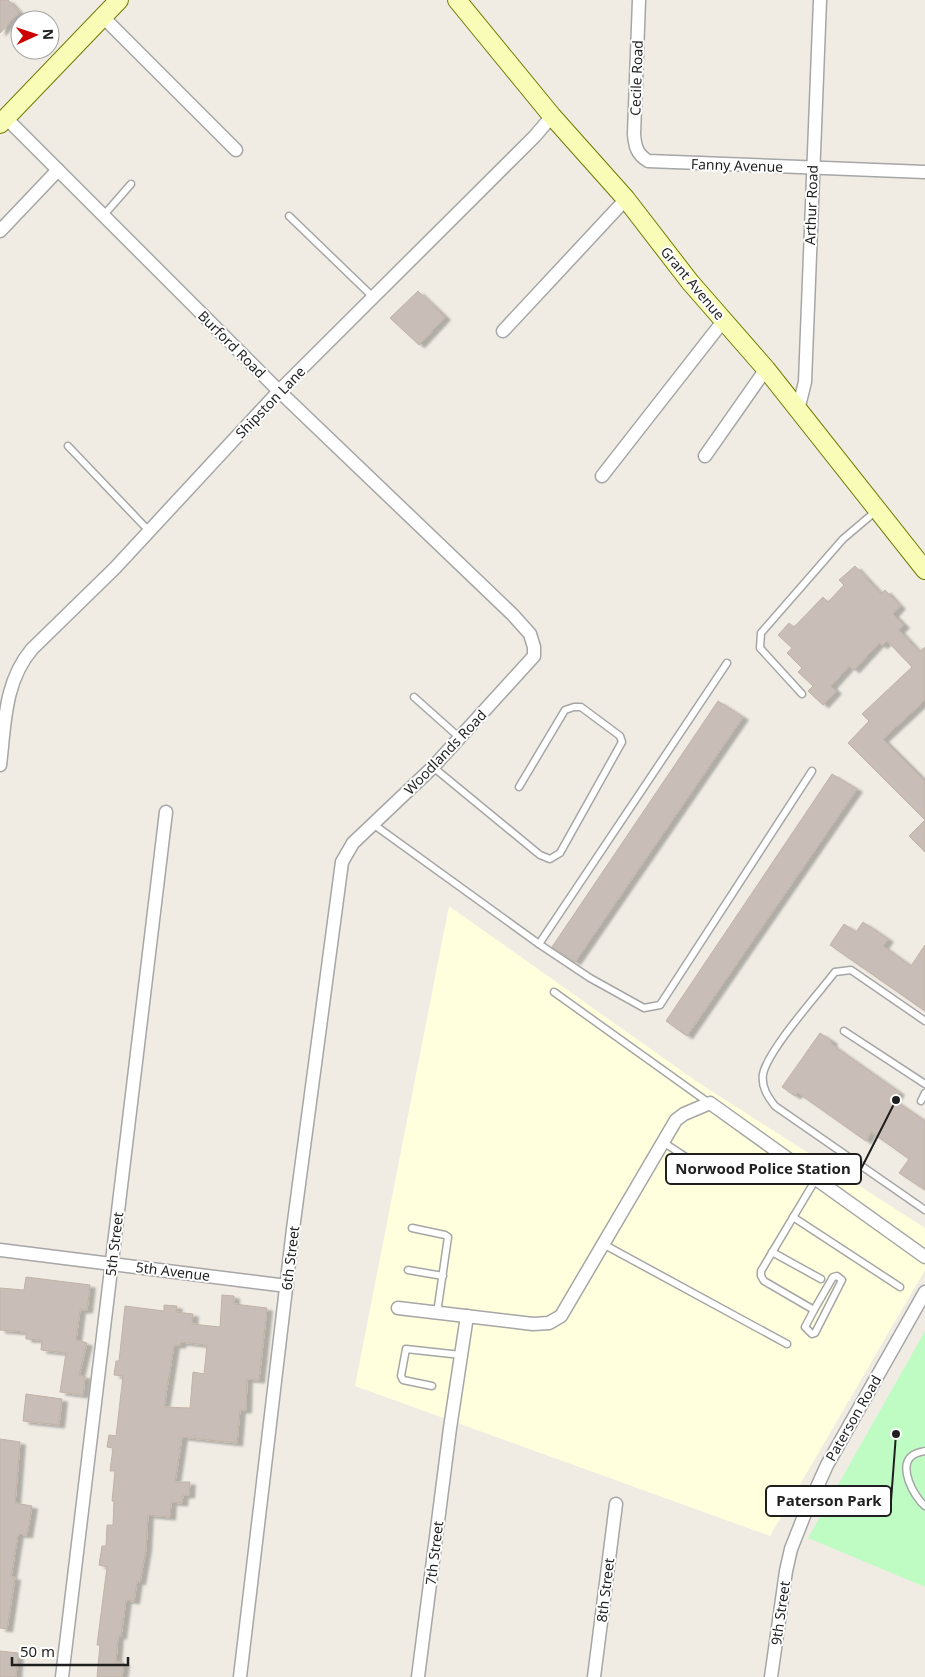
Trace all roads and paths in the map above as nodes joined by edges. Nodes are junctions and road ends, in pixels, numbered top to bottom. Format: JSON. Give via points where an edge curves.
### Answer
{"nodes":[{"id":1,"x":119,"y":0,"type":"edge"},
{"id":2,"x":457,"y":0,"type":"edge"},
{"id":3,"x":639,"y":0,"type":"edge"},
{"id":4,"x":820,"y":0,"type":"edge"},
{"id":5,"x":103,"y":17,"type":"junction"},
{"id":6,"x":552,"y":116,"type":"junction"},
{"id":7,"x":2,"y":118,"type":"edge"},
{"id":8,"x":236,"y":150,"type":"dead end"},
{"id":9,"x":640,"y":156,"type":"joint"},
{"id":10,"x":812,"y":168,"type":"junction"},
{"id":11,"x":58,"y":170,"type":"junction"},
{"id":12,"x":925,"y":172,"type":"edge"},
{"id":13,"x":131,"y":184,"type":"dead end"},
{"id":14,"x":626,"y":198,"type":"junction"},
{"id":15,"x":103,"y":216,"type":"junction"},
{"id":16,"x":289,"y":216,"type":"dead end"},
{"id":17,"x":0,"y":231,"type":"edge"},
{"id":18,"x":374,"y":297,"type":"junction"},
{"id":19,"x":724,"y":320,"type":"junction"},
{"id":20,"x":503,"y":331,"type":"dead end"},
{"id":21,"x":766,"y":369,"type":"junction"},
{"id":22,"x":280,"y":391,"type":"junction"},
{"id":23,"x":798,"y":410,"type":"junction"},
{"id":24,"x":68,"y":446,"type":"dead end"},
{"id":25,"x":706,"y":456,"type":"dead end"},
{"id":26,"x":602,"y":476,"type":"dead end"},
{"id":27,"x":877,"y":510,"type":"junction"},
{"id":28,"x":149,"y":531,"type":"junction"},
{"id":29,"x":925,"y":570,"type":"edge"},
{"id":30,"x":534,"y":656,"type":"joint"},
{"id":31,"x":727,"y":663,"type":"dead end"},
{"id":32,"x":802,"y":694,"type":"dead end"},
{"id":33,"x":414,"y":697,"type":"dead end"},
{"id":34,"x":460,"y":738,"type":"junction"},
{"id":35,"x":0,"y":765,"type":"edge"},
{"id":36,"x":433,"y":768,"type":"junction"},
{"id":37,"x":812,"y":771,"type":"dead end"},
{"id":38,"x":519,"y":787,"type":"dead end"},
{"id":39,"x":166,"y":812,"type":"dead end"},
{"id":40,"x":373,"y":824,"type":"junction"},
{"id":41,"x":353,"y":843,"type":"joint"},
{"id":42,"x":539,"y":944,"type":"junction"},
{"id":43,"x":554,"y":992,"type":"dead end"},
{"id":44,"x":925,"y":1021,"type":"edge"},
{"id":45,"x":844,"y":1031,"type":"dead end"},
{"id":46,"x":925,"y":1084,"type":"edge"},
{"id":47,"x":925,"y":1094,"type":"edge"},
{"id":48,"x":922,"y":1101,"type":"dead end"},
{"id":49,"x":710,"y":1103,"type":"junction"},
{"id":50,"x":663,"y":1142,"type":"junction"},
{"id":51,"x":716,"y":1177,"type":"dead end"},
{"id":52,"x":816,"y":1179,"type":"junction"},
{"id":53,"x":925,"y":1210,"type":"edge"},
{"id":54,"x":793,"y":1217,"type":"junction"},
{"id":55,"x":412,"y":1228,"type":"dead end"},
{"id":56,"x":604,"y":1244,"type":"junction"},
{"id":57,"x":0,"y":1250,"type":"edge"},
{"id":58,"x":772,"y":1252,"type":"junction"},
{"id":59,"x":925,"y":1257,"type":"edge"},
{"id":60,"x":112,"y":1263,"type":"junction"},
{"id":61,"x":408,"y":1270,"type":"dead end"},
{"id":62,"x":443,"y":1276,"type":"junction"},
{"id":63,"x":821,"y":1279,"type":"dead end"},
{"id":64,"x":287,"y":1286,"type":"junction"},
{"id":65,"x":900,"y":1287,"type":"dead end"},
{"id":66,"x":925,"y":1292,"type":"edge"},
{"id":67,"x":398,"y":1308,"type":"dead end"},
{"id":68,"x":814,"y":1310,"type":"junction"},
{"id":69,"x":437,"y":1313,"type":"junction"},
{"id":70,"x":467,"y":1316,"type":"junction"},
{"id":71,"x":787,"y":1344,"type":"dead end"},
{"id":72,"x":461,"y":1355,"type":"junction"},
{"id":73,"x":432,"y":1386,"type":"dead end"},
{"id":74,"x":925,"y":1451,"type":"edge"},
{"id":75,"x":616,"y":1504,"type":"dead end"},
{"id":76,"x":925,"y":1506,"type":"edge"},
{"id":77,"x":791,"y":1549,"type":"joint"},
{"id":78,"x":62,"y":1677,"type":"edge"},
{"id":79,"x":240,"y":1677,"type":"edge"},
{"id":80,"x":418,"y":1677,"type":"edge"},
{"id":81,"x":594,"y":1677,"type":"edge"},
{"id":82,"x":771,"y":1677,"type":"edge"}],
"edges":[{"from":1,"to":5,"type":"street"},
{"from":2,"to":6,"type":"street","name":"Grant Avenue"},
{"from":3,"to":9,"type":"street","name":"Cecile Road","via":[[634,134]]},
{"from":4,"to":10,"type":"street","name":"Arthur Road"},
{"from":5,"to":7,"type":"street"},
{"from":5,"to":8,"type":"street"},
{"from":6,"to":14,"type":"street","name":"Grant Avenue"},
{"from":6,"to":18,"type":"street","name":"Shipston Lane"},
{"from":7,"to":11,"type":"street","name":"Burford Road"},
{"from":9,"to":10,"type":"street","name":"Fanny Avenue","via":[[660,163]]},
{"from":10,"to":12,"type":"street","name":"Fanny Avenue"},
{"from":10,"to":23,"type":"street","name":"Arthur Road","via":[[805,382]]},
{"from":11,"to":15,"type":"street","name":"Burford Road"},
{"from":11,"to":17,"type":"street"},
{"from":13,"to":15,"type":"lane"},
{"from":14,"to":19,"type":"street","name":"Grant Avenue","via":[[690,282]]},
{"from":14,"to":20,"type":"street"},
{"from":15,"to":22,"type":"street","name":"Burford Road"},
{"from":16,"to":18,"type":"lane"},
{"from":18,"to":22,"type":"street","name":"Shipston Lane"},
{"from":19,"to":21,"type":"street","name":"Grant Avenue"},
{"from":19,"to":26,"type":"street"},
{"from":21,"to":23,"type":"street","name":"Grant Avenue"},
{"from":21,"to":25,"type":"street"},
{"from":22,"to":28,"type":"street","name":"Shipston Lane"},
{"from":22,"to":30,"type":"street","name":"Burford Road","via":[[526,628]]},
{"from":23,"to":27,"type":"street","name":"Grant Avenue"},
{"from":24,"to":28,"type":"lane"},
{"from":27,"to":29,"type":"street","name":"Grant Avenue"},
{"from":27,"to":32,"type":"lane","via":[[842,539],[761,633],[760,648]]},
{"from":28,"to":35,"type":"street","name":"Shipston Lane","via":[[20,663],[12,680]]},
{"from":30,"to":34,"type":"street","name":"Woodlands Road"},
{"from":31,"to":42,"type":"lane"},
{"from":33,"to":34,"type":"lane"},
{"from":34,"to":36,"type":"street","name":"Woodlands Road"},
{"from":36,"to":38,"type":"lane","via":[[540,855],[550,858],[560,853],[622,742],[620,736],[581,707],[566,710]]},
{"from":36,"to":40,"type":"street","name":"Woodlands Road"},
{"from":37,"to":42,"type":"lane","via":[[660,1005],[644,1008]]},
{"from":39,"to":60,"type":"street","name":"5th Street"},
{"from":40,"to":41,"type":"street","name":"Woodlands Road"},
{"from":40,"to":42,"type":"lane"},
{"from":41,"to":64,"type":"street","name":"6th Street","via":[[342,862],[338,883]]},
{"from":43,"to":49,"type":"lane"},
{"from":44,"to":53,"type":"lane","via":[[851,970],[835,972],[790,1029],[768,1062],[763,1076],[768,1098],[775,1106]]},
{"from":45,"to":46,"type":"lane"},
{"from":47,"to":48,"type":"lane"},
{"from":49,"to":50,"type":"street","via":[[676,1120]]},
{"from":49,"to":52,"type":"street"},
{"from":50,"to":51,"type":"lane"},
{"from":50,"to":56,"type":"street"},
{"from":52,"to":54,"type":"lane"},
{"from":52,"to":59,"type":"street"},
{"from":54,"to":58,"type":"lane"},
{"from":54,"to":65,"type":"lane"},
{"from":55,"to":62,"type":"lane","via":[[448,1237]]},
{"from":56,"to":70,"type":"street","via":[[561,1316],[549,1323]]},
{"from":56,"to":71,"type":"lane"},
{"from":57,"to":60,"type":"street","name":"5th Avenue"},
{"from":58,"to":63,"type":"lane"},
{"from":58,"to":68,"type":"lane","via":[[761,1271],[764,1281]]},
{"from":60,"to":64,"type":"street","name":"5th Avenue"},
{"from":60,"to":78,"type":"street","name":"5th Street"},
{"from":61,"to":62,"type":"lane"},
{"from":62,"to":69,"type":"lane"},
{"from":64,"to":79,"type":"street","name":"6th Street"},
{"from":66,"to":77,"type":"street","name":"Paterson Road","via":[[827,1465]]},
{"from":67,"to":69,"type":"street"},
{"from":68,"to":68,"type":"lane","via":[[805,1328],[812,1334],[842,1280],[837,1276],[833,1277]]},
{"from":69,"to":70,"type":"street"},
{"from":70,"to":72,"type":"street","name":"7th Street"},
{"from":72,"to":73,"type":"lane","via":[[406,1349],[403,1380]]},
{"from":72,"to":80,"type":"street","name":"7th Street"},
{"from":74,"to":76,"type":"lane","via":[[909,1460],[907,1477]]},
{"from":75,"to":81,"type":"street","name":"8th Street"},
{"from":77,"to":82,"type":"street","name":"9th Street","via":[[782,1589]]}]}
